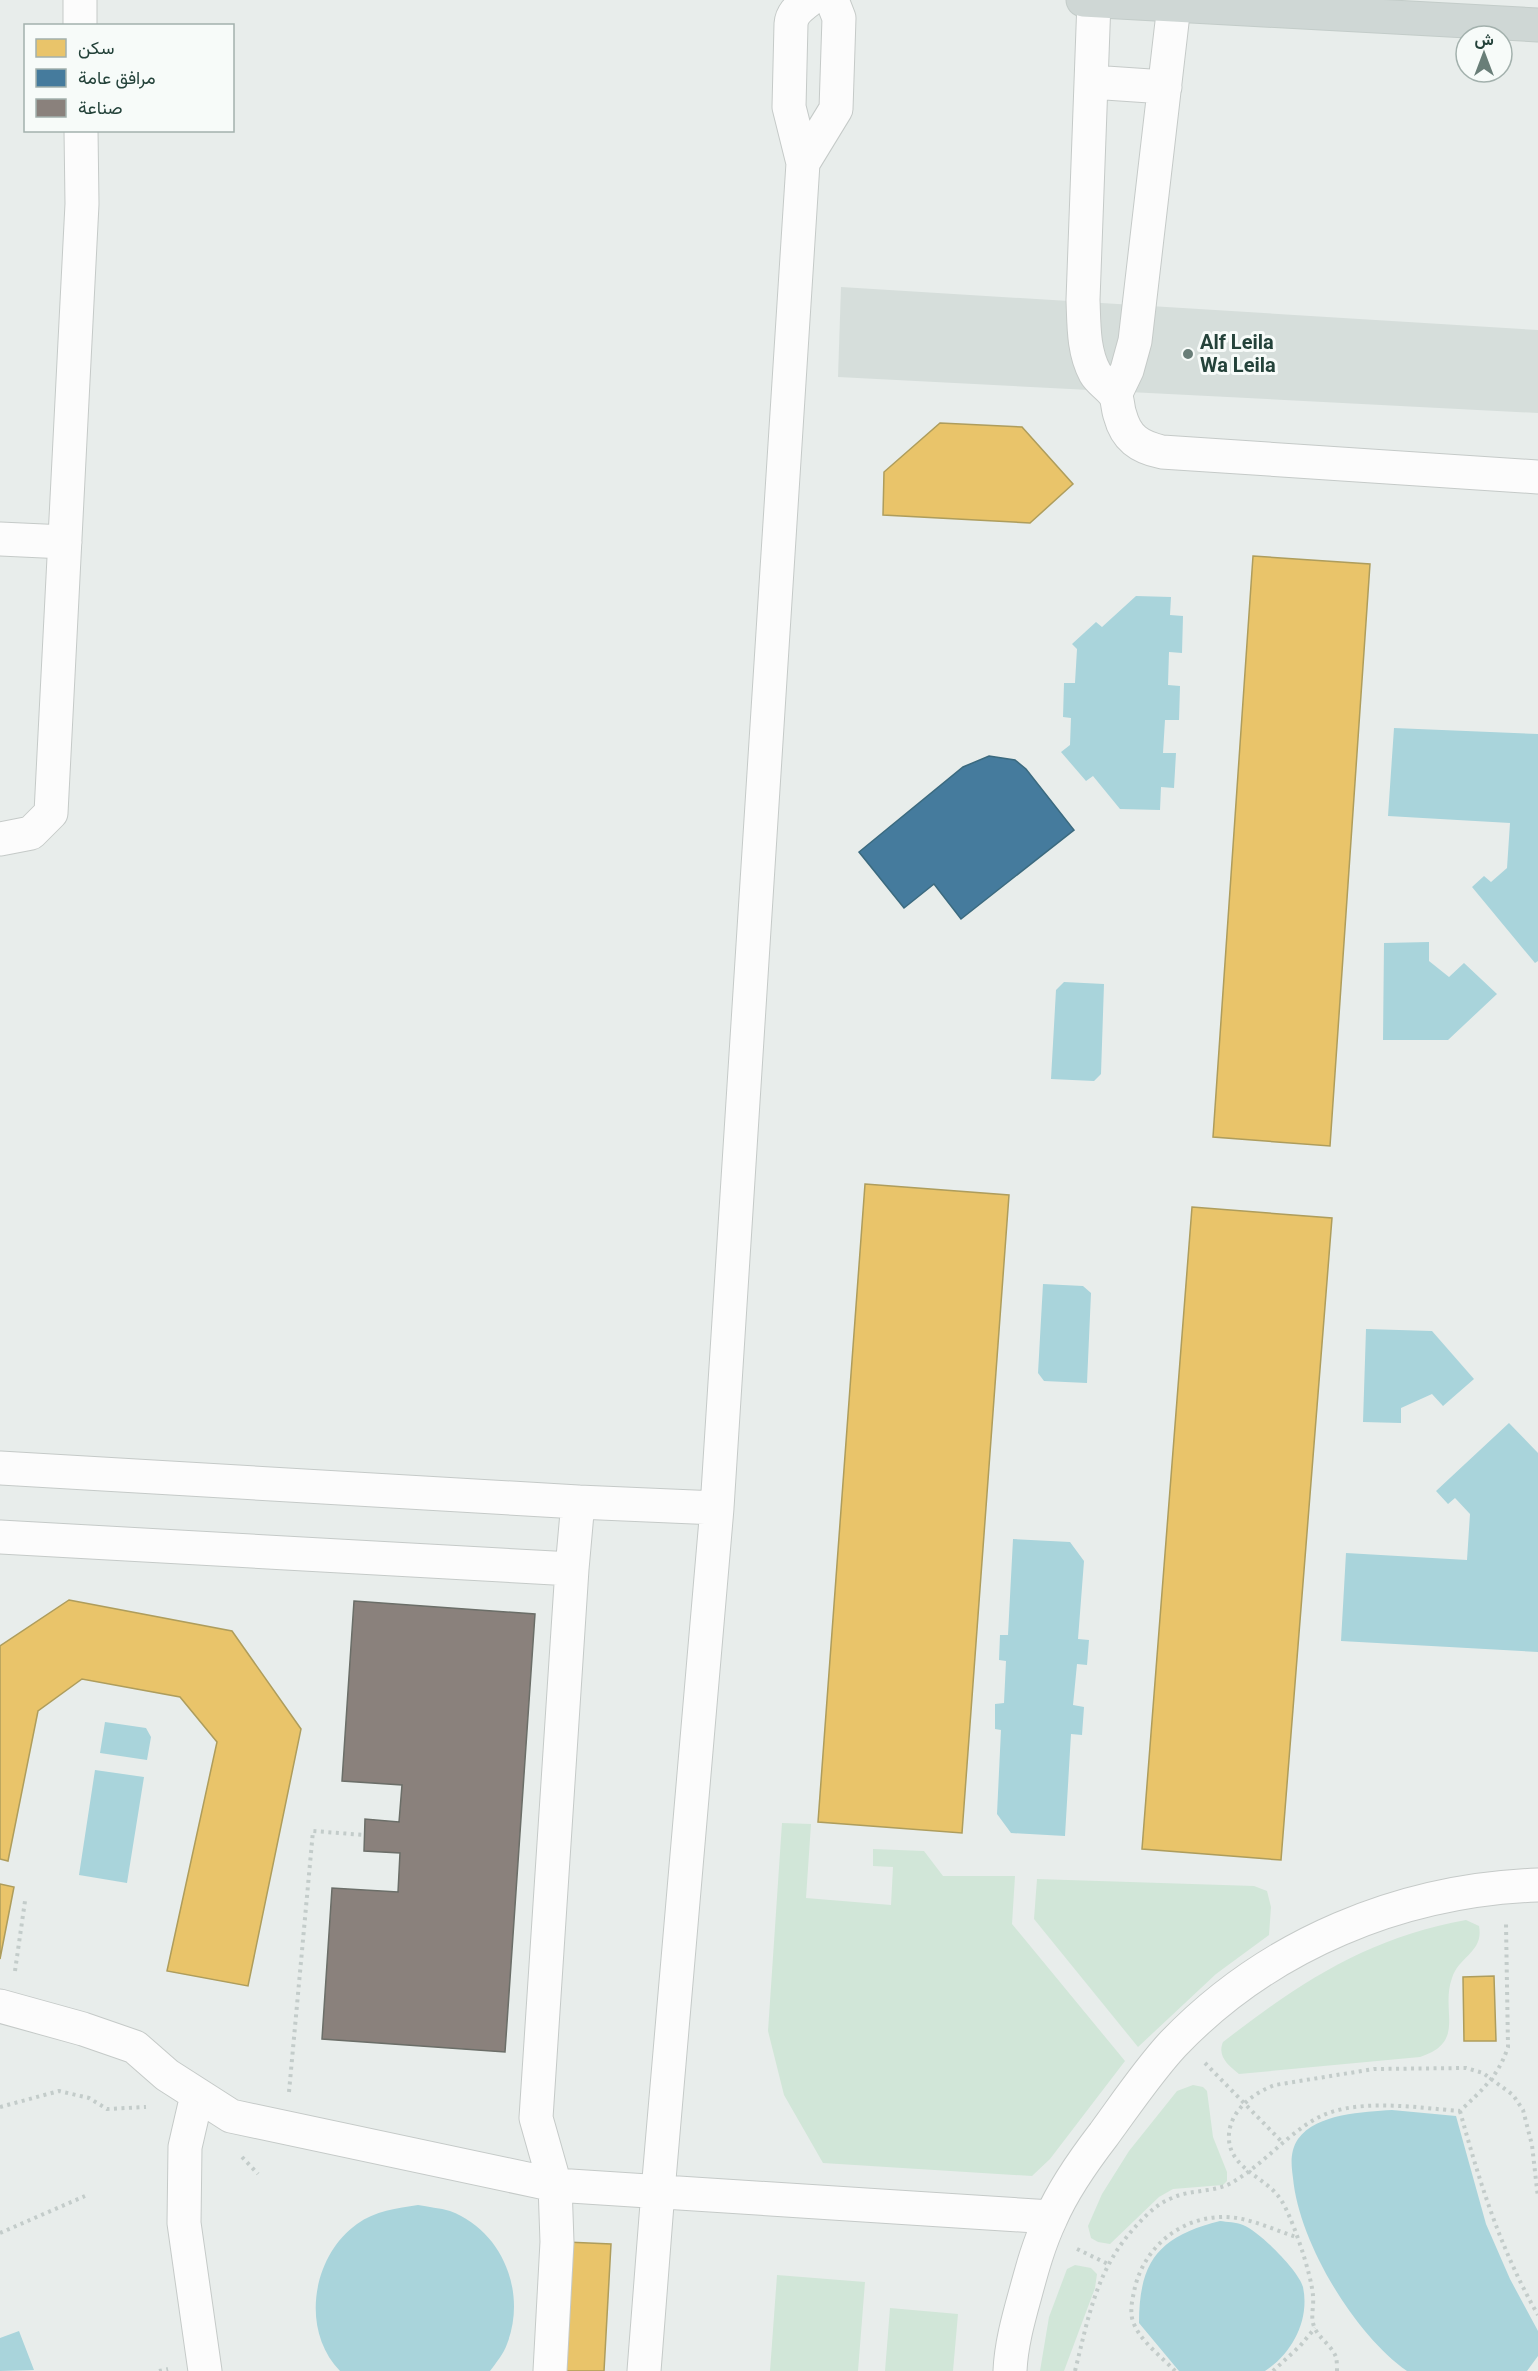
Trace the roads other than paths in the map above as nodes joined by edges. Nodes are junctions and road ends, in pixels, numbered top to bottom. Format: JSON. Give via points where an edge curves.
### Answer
{"nodes":[{"id":1,"x":80,"y":0,"type":"edge"},
{"id":2,"x":809,"y":0,"type":"edge"},
{"id":3,"x":832,"y":0,"type":"edge"},
{"id":4,"x":1083,"y":0,"type":"edge"},
{"id":5,"x":1094,"y":1,"type":"edge"},
{"id":6,"x":1174,"y":5,"type":"junction"},
{"id":7,"x":80,"y":24,"type":"edge"},
{"id":8,"x":1538,"y":25,"type":"edge"},
{"id":9,"x":1091,"y":82,"type":"junction"},
{"id":10,"x":1165,"y":87,"type":"junction"},
{"id":11,"x":81,"y":132,"type":"edge"},
{"id":12,"x":803,"y":163,"type":"junction"},
{"id":13,"x":1115,"y":396,"type":"junction"},
{"id":14,"x":1538,"y":477,"type":"edge"},
{"id":15,"x":0,"y":539,"type":"edge"},
{"id":16,"x":65,"y":542,"type":"junction"},
{"id":17,"x":0,"y":839,"type":"edge"},
{"id":18,"x":0,"y":1468,"type":"edge"},
{"id":19,"x":578,"y":1502,"type":"junction"},
{"id":20,"x":717,"y":1508,"type":"junction"},
{"id":21,"x":0,"y":1537,"type":"edge"},
{"id":22,"x":572,"y":1569,"type":"junction"},
{"id":23,"x":1538,"y":1885,"type":"edge"},
{"id":24,"x":0,"y":2006,"type":"edge"},
{"id":25,"x":197,"y":2095,"type":"junction"},
{"id":26,"x":555,"y":2185,"type":"junction"},
{"id":27,"x":658,"y":2191,"type":"junction"},
{"id":28,"x":1051,"y":2217,"type":"junction"},
{"id":29,"x":206,"y":2371,"type":"edge"},
{"id":30,"x":550,"y":2371,"type":"edge"},
{"id":31,"x":644,"y":2371,"type":"edge"},
{"id":32,"x":1010,"y":2371,"type":"edge"}],
"edges":[{"from":1,"to":7,"type":"street"},
{"from":2,"to":12,"type":"street","via":[[791,18],[789,107]]},
{"from":3,"to":12,"type":"street","via":[[839,18],[836,109]]},
{"from":4,"to":5,"type":"main road"},
{"from":5,"to":6,"type":"main road"},
{"from":5,"to":9,"type":"street"},
{"from":6,"to":8,"type":"main road"},
{"from":6,"to":10,"type":"street"},
{"from":9,"to":10,"type":"street"},
{"from":9,"to":13,"type":"street","via":[[1085,340],[1095,373]]},
{"from":10,"to":13,"type":"street","via":[[1135,341]]},
{"from":11,"to":16,"type":"street","via":[[82,204]]},
{"from":12,"to":20,"type":"street"},
{"from":13,"to":14,"type":"street","via":[[1124,428],[1146,449]]},
{"from":15,"to":16,"type":"street"},
{"from":16,"to":17,"type":"street","via":[[51,813],[31,833]]},
{"from":18,"to":19,"type":"street"},
{"from":19,"to":20,"type":"street"},
{"from":19,"to":22,"type":"street"},
{"from":20,"to":27,"type":"street"},
{"from":21,"to":22,"type":"street"},
{"from":22,"to":26,"type":"street","via":[[536,2118]]},
{"from":23,"to":28,"type":"street","via":[[1438,1896],[1366,1917],[1298,1949],[1235,1990],[1173,2045],[1082,2164]]},
{"from":24,"to":25,"type":"street","via":[[135,2047]]},
{"from":25,"to":26,"type":"street","via":[[231,2116]]},
{"from":25,"to":29,"type":"street","via":[[185,2147],[184,2223]]},
{"from":26,"to":27,"type":"street"},
{"from":26,"to":30,"type":"street","via":[[558,2242]]},
{"from":27,"to":28,"type":"street"},
{"from":27,"to":31,"type":"street"},
{"from":28,"to":32,"type":"street","via":[[1019,2317]]}]}
